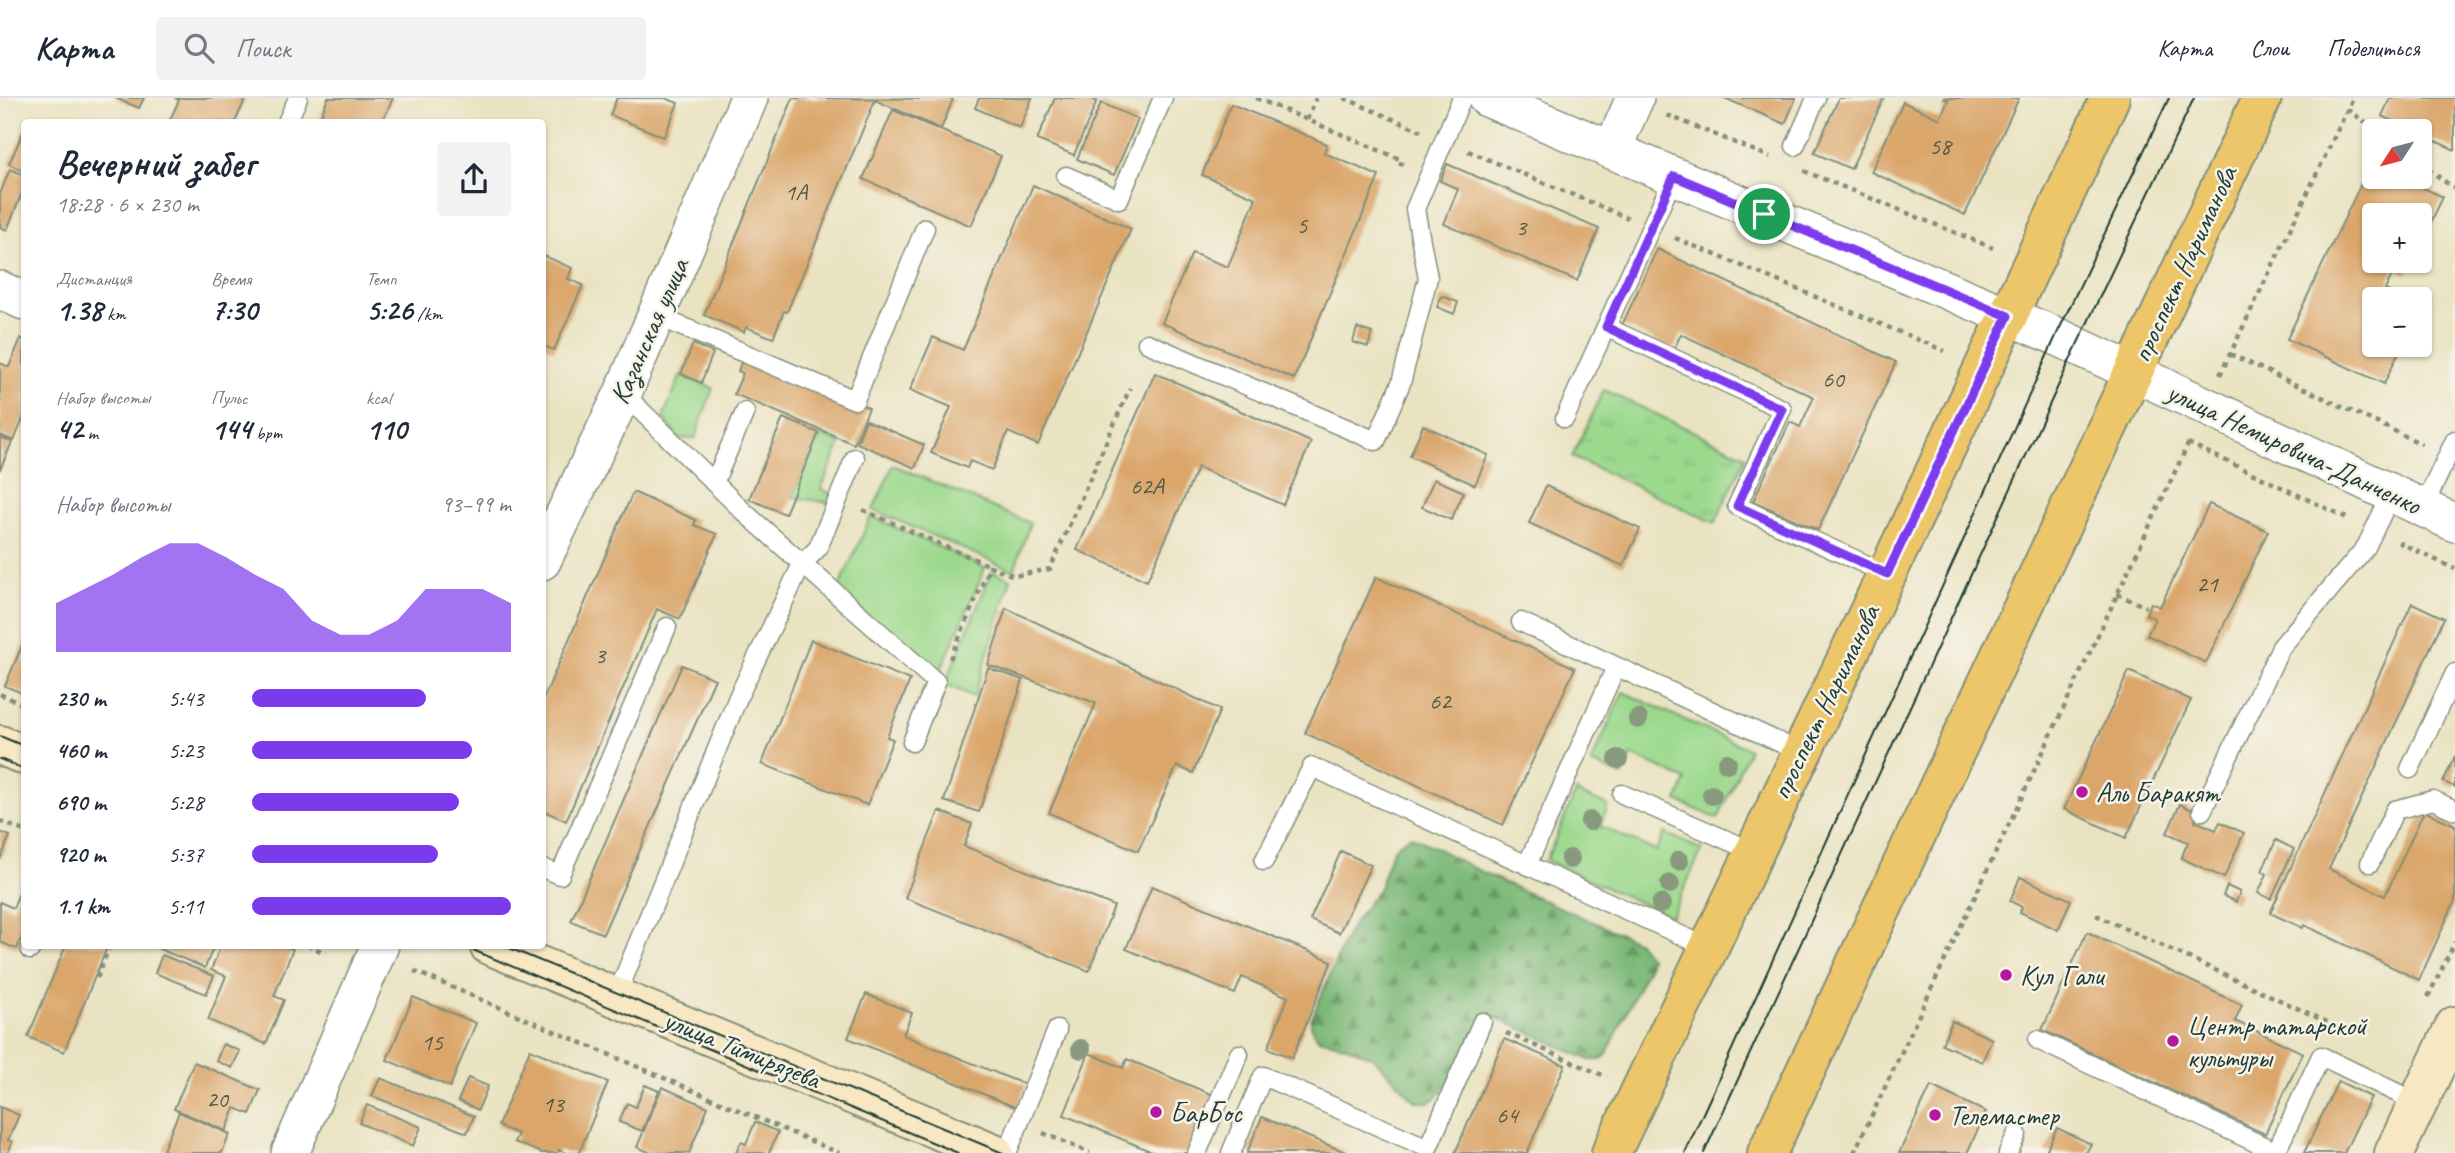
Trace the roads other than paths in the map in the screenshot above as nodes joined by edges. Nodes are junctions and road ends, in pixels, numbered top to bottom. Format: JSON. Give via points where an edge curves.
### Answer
{"nodes":[{"id":1,"x":298,"y":98,"type":"edge"},
{"id":2,"x":749,"y":98,"type":"edge"},
{"id":3,"x":1163,"y":98,"type":"edge"},
{"id":4,"x":1462,"y":98,"type":"edge"},
{"id":5,"x":1487,"y":98,"type":"edge"},
{"id":6,"x":1816,"y":98,"type":"edge"},
{"id":7,"x":2110,"y":98,"type":"edge"},
{"id":8,"x":2262,"y":98,"type":"edge"},
{"id":9,"x":1634,"y":100,"type":"edge"},
{"id":10,"x":289,"y":119,"type":"edge"},
{"id":11,"x":1795,"y":146,"type":"dead end"},
{"id":12,"x":1612,"y":150,"type":"junction"},
{"id":13,"x":1066,"y":176,"type":"dead end"},
{"id":14,"x":1674,"y":176,"type":"junction"},
{"id":15,"x":925,"y":228,"type":"dead end"},
{"id":16,"x":0,"y":290,"type":"edge"},
{"id":17,"x":21,"y":300,"type":"edge"},
{"id":18,"x":657,"y":316,"type":"junction"},
{"id":19,"x":2008,"y":316,"type":"junction"},
{"id":20,"x":1606,"y":327,"type":"junction"},
{"id":21,"x":1147,"y":342,"type":"dead end"},
{"id":22,"x":2133,"y":372,"type":"junction"},
{"id":23,"x":623,"y":393,"type":"junction"},
{"id":24,"x":745,"y":412,"type":"dead end"},
{"id":25,"x":1565,"y":418,"type":"dead end"},
{"id":26,"x":2451,"y":448,"type":"edge"},
{"id":27,"x":855,"y":458,"type":"dead end"},
{"id":28,"x":714,"y":483,"type":"junction"},
{"id":29,"x":2423,"y":508,"type":"edge"},
{"id":30,"x":546,"y":544,"type":"edge"},
{"id":31,"x":802,"y":564,"type":"junction"},
{"id":32,"x":1887,"y":574,"type":"junction"},
{"id":33,"x":1521,"y":622,"type":"dead end"},
{"id":34,"x":667,"y":627,"type":"dead end"},
{"id":35,"x":1616,"y":667,"type":"junction"},
{"id":36,"x":2455,"y":673,"type":"edge"},
{"id":37,"x":912,"y":741,"type":"dead end"},
{"id":38,"x":0,"y":745,"type":"edge"},
{"id":39,"x":1800,"y":752,"type":"junction"},
{"id":40,"x":21,"y":754,"type":"edge"},
{"id":41,"x":2410,"y":769,"type":"dead end"},
{"id":42,"x":1622,"y":794,"type":"dead end"},
{"id":43,"x":2455,"y":810,"type":"edge"},
{"id":44,"x":2202,"y":811,"type":"dead end"},
{"id":45,"x":1754,"y":852,"type":"junction"},
{"id":46,"x":1264,"y":861,"type":"dead end"},
{"id":47,"x":2370,"y":863,"type":"dead end"},
{"id":48,"x":1527,"y":865,"type":"junction"},
{"id":49,"x":546,"y":870,"type":"edge"},
{"id":50,"x":1709,"y":948,"type":"junction"},
{"id":51,"x":378,"y":949,"type":"edge"},
{"id":52,"x":499,"y":949,"type":"edge"},
{"id":53,"x":617,"y":997,"type":"junction"},
{"id":54,"x":1482,"y":1023,"type":"road end"},
{"id":55,"x":2455,"y":1026,"type":"edge"},
{"id":56,"x":1057,"y":1030,"type":"dead end"},
{"id":57,"x":2038,"y":1040,"type":"dead end"},
{"id":58,"x":1239,"y":1054,"type":"dead end"},
{"id":59,"x":2418,"y":1103,"type":"junction"},
{"id":60,"x":2017,"y":1134,"type":"dead end"},
{"id":61,"x":290,"y":1153,"type":"edge"},
{"id":62,"x":995,"y":1153,"type":"edge"},
{"id":63,"x":1007,"y":1153,"type":"edge"},
{"id":64,"x":1197,"y":1153,"type":"edge"},
{"id":65,"x":1231,"y":1153,"type":"edge"},
{"id":66,"x":1611,"y":1153,"type":"edge"},
{"id":67,"x":1767,"y":1153,"type":"edge"},
{"id":68,"x":2008,"y":1153,"type":"edge"},
{"id":69,"x":2394,"y":1153,"type":"edge"}],
"edges":[{"from":1,"to":10,"type":"lane"},
{"from":2,"to":18,"type":"street","name":"Казанская улица"},
{"from":3,"to":13,"type":"lane","via":[[1119,199]]},
{"from":4,"to":21,"type":"lane","via":[[1415,209],[1428,278],[1401,383],[1376,441]]},
{"from":5,"to":12,"type":"street","name":"улица Немировича-Данченко"},
{"from":6,"to":11,"type":"lane"},
{"from":7,"to":19,"type":"main road","name":"проспект Нариманова"},
{"from":8,"to":22,"type":"main road","name":"проспект Нариманова"},
{"from":9,"to":12,"type":"street"},
{"from":12,"to":14,"type":"street","name":"улица Немировича-Данченко"},
{"from":14,"to":19,"type":"street","name":"улица Немировича-Данченко"},
{"from":14,"to":20,"type":"lane"},
{"from":15,"to":18,"type":"lane","via":[[855,400]]},
{"from":16,"to":17,"type":"street"},
{"from":18,"to":23,"type":"street","name":"Казанская улица"},
{"from":19,"to":22,"type":"street","name":"улица Немировича-Данченко"},
{"from":19,"to":32,"type":"main road","name":"проспект Нариманова"},
{"from":20,"to":25,"type":"lane"},
{"from":20,"to":32,"type":"lane","via":[[1782,409],[1737,506]]},
{"from":22,"to":29,"type":"street","name":"улица Немировича-Данченко"},
{"from":22,"to":67,"type":"main road","name":"проспект Нариманова"},
{"from":23,"to":28,"type":"lane"},
{"from":23,"to":30,"type":"street","name":"Казанская улица"},
{"from":24,"to":28,"type":"lane"},
{"from":26,"to":29,"type":"lane"},
{"from":27,"to":31,"type":"lane","via":[[818,548]]},
{"from":28,"to":31,"type":"lane"},
{"from":29,"to":44,"type":"lane","via":[[2373,531],[2366,547],[2281,647]]},
{"from":31,"to":37,"type":"lane","via":[[936,682]]},
{"from":31,"to":53,"type":"lane","via":[[739,695]]},
{"from":32,"to":39,"type":"main road","name":"проспект Нариманова"},
{"from":33,"to":35,"type":"lane"},
{"from":34,"to":49,"type":"lane","via":[[560,875]]},
{"from":35,"to":39,"type":"lane"},
{"from":35,"to":48,"type":"lane"},
{"from":36,"to":41,"type":"lane"},
{"from":38,"to":40,"type":"street"},
{"from":39,"to":45,"type":"main road","name":"проспект Нариманова"},
{"from":42,"to":45,"type":"lane"},
{"from":43,"to":47,"type":"lane","via":[[2433,800],[2395,810]]},
{"from":45,"to":50,"type":"main road","name":"проспект Нариманова"},
{"from":46,"to":48,"type":"lane","via":[[1312,767]]},
{"from":48,"to":50,"type":"lane"},
{"from":50,"to":66,"type":"main road","name":"проспект Нариманова"},
{"from":51,"to":61,"type":"street"},
{"from":52,"to":53,"type":"street","name":"улица Тимирязева"},
{"from":53,"to":62,"type":"street","name":"улица Тимирязева"},
{"from":54,"to":65,"type":"lane","via":[[1427,1148],[1263,1076]]},
{"from":55,"to":59,"type":"street"},
{"from":56,"to":63,"type":"lane"},
{"from":57,"to":59,"type":"lane","via":[[2276,1152],[2321,1056]]},
{"from":58,"to":64,"type":"lane"},
{"from":59,"to":69,"type":"street"},
{"from":60,"to":68,"type":"lane"}]}
